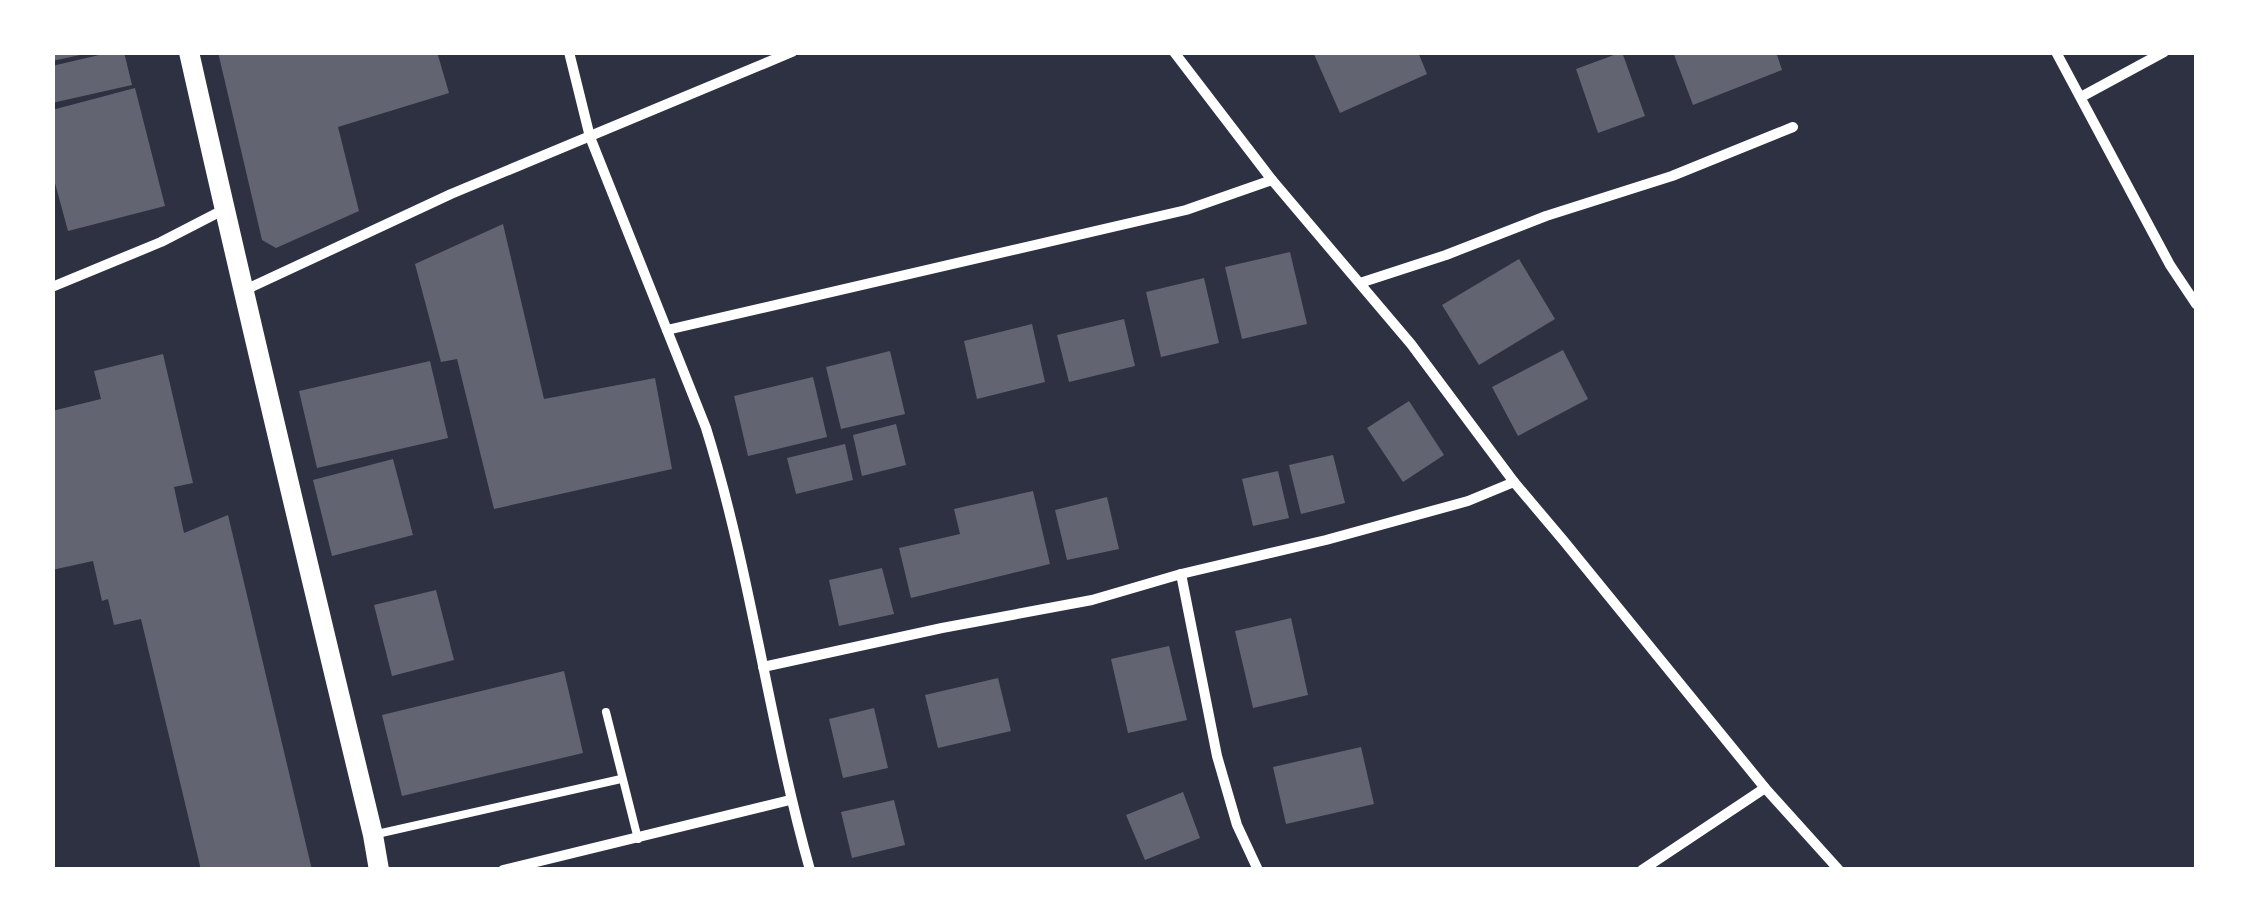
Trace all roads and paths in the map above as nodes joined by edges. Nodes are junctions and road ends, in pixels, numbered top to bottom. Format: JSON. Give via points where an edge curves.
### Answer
{"nodes":[{"id":1,"x":188,"y":52,"type":"edge"},
{"id":2,"x":569,"y":52,"type":"edge"},
{"id":3,"x":792,"y":52,"type":"edge"},
{"id":4,"x":1174,"y":52,"type":"edge"},
{"id":5,"x":2056,"y":52,"type":"edge"},
{"id":6,"x":2164,"y":52,"type":"edge"},
{"id":7,"x":2081,"y":97,"type":"junction"},
{"id":8,"x":1793,"y":127,"type":"dead end"},
{"id":9,"x":590,"y":137,"type":"junction"},
{"id":10,"x":1272,"y":180,"type":"junction"},
{"id":11,"x":225,"y":209,"type":"junction"},
{"id":12,"x":1360,"y":283,"type":"junction"},
{"id":13,"x":52,"y":287,"type":"edge"},
{"id":14,"x":245,"y":290,"type":"junction"},
{"id":15,"x":2196,"y":304,"type":"edge"},
{"id":16,"x":667,"y":330,"type":"junction"},
{"id":17,"x":1514,"y":482,"type":"junction"},
{"id":18,"x":1182,"y":574,"type":"junction"},
{"id":19,"x":763,"y":667,"type":"junction"},
{"id":20,"x":606,"y":712,"type":"dead end"},
{"id":21,"x":622,"y":778,"type":"junction"},
{"id":22,"x":1765,"y":788,"type":"junction"},
{"id":23,"x":790,"y":800,"type":"junction"},
{"id":24,"x":373,"y":835,"type":"junction"},
{"id":25,"x":638,"y":839,"type":"junction"},
{"id":26,"x":378,"y":870,"type":"edge"},
{"id":27,"x":503,"y":870,"type":"edge"},
{"id":28,"x":810,"y":870,"type":"edge"},
{"id":29,"x":1258,"y":870,"type":"edge"},
{"id":30,"x":1642,"y":870,"type":"edge"},
{"id":31,"x":1839,"y":870,"type":"edge"}],
"edges":[{"from":1,"to":11,"type":"main road"},
{"from":2,"to":9,"type":"street"},
{"from":3,"to":9,"type":"street"},
{"from":4,"to":10,"type":"street"},
{"from":5,"to":7,"type":"street"},
{"from":6,"to":7,"type":"street"},
{"from":7,"to":15,"type":"street"},
{"from":8,"to":12,"type":"street","via":[[1672,176]]},
{"from":9,"to":14,"type":"street"},
{"from":9,"to":16,"type":"street"},
{"from":10,"to":12,"type":"street"},
{"from":10,"to":16,"type":"street","via":[[1186,210]]},
{"from":11,"to":13,"type":"street"},
{"from":11,"to":14,"type":"main road"},
{"from":12,"to":17,"type":"street"},
{"from":14,"to":24,"type":"main road"},
{"from":16,"to":19,"type":"street","via":[[721,476]]},
{"from":17,"to":18,"type":"street","via":[[1415,516]]},
{"from":17,"to":22,"type":"street"},
{"from":18,"to":19,"type":"street","via":[[1092,600]]},
{"from":18,"to":29,"type":"street","via":[[1218,756]]},
{"from":19,"to":23,"type":"street"},
{"from":20,"to":21,"type":"lane"},
{"from":21,"to":24,"type":"lane"},
{"from":21,"to":25,"type":"lane"},
{"from":22,"to":30,"type":"street"},
{"from":22,"to":31,"type":"street"},
{"from":23,"to":25,"type":"street"},
{"from":23,"to":28,"type":"street"},
{"from":24,"to":26,"type":"main road"},
{"from":25,"to":27,"type":"street"}]}
